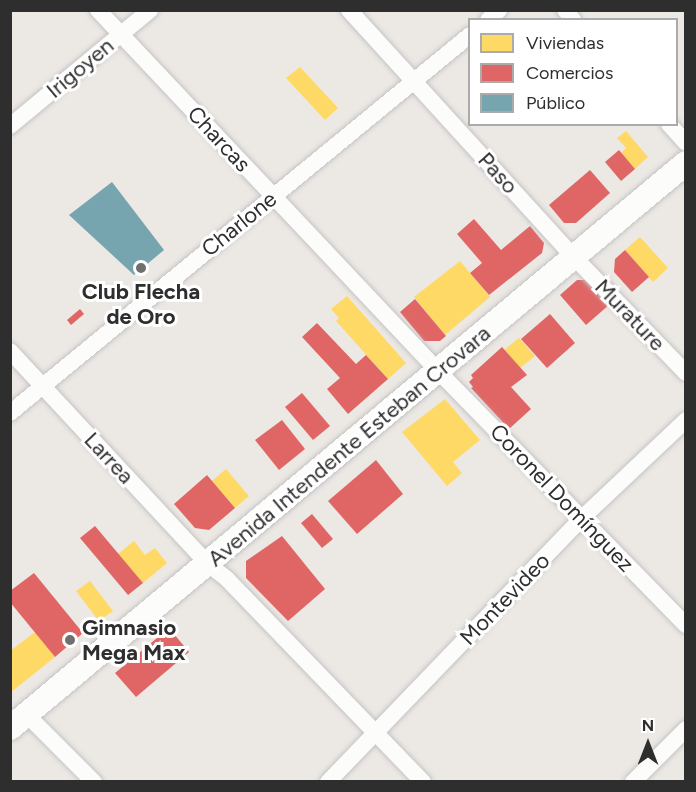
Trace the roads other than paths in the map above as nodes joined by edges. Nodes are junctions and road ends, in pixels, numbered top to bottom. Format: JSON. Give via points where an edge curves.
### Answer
{"nodes":[{"id":1,"x":98,"y":10,"type":"edge"},
{"id":2,"x":150,"y":10,"type":"edge"},
{"id":3,"x":349,"y":10,"type":"edge"},
{"id":4,"x":121,"y":35,"type":"junction"},
{"id":5,"x":468,"y":38,"type":"edge"},
{"id":6,"x":415,"y":82,"type":"junction"},
{"id":7,"x":10,"y":126,"type":"edge"},
{"id":8,"x":671,"y":126,"type":"edge"},
{"id":9,"x":686,"y":143,"type":"edge"},
{"id":10,"x":686,"y":163,"type":"edge"},
{"id":11,"x":273,"y":196,"type":"junction"},
{"id":12,"x":574,"y":257,"type":"junction"},
{"id":13,"x":10,"y":351,"type":"edge"},
{"id":14,"x":438,"y":371,"type":"junction"},
{"id":15,"x":686,"y":373,"type":"edge"},
{"id":16,"x":42,"y":386,"type":"junction"},
{"id":17,"x":10,"y":413,"type":"edge"},
{"id":18,"x":686,"y":420,"type":"edge"},
{"id":19,"x":581,"y":519,"type":"junction"},
{"id":20,"x":208,"y":564,"type":"junction"},
{"id":21,"x":686,"y":625,"type":"edge"},
{"id":22,"x":18,"y":721,"type":"edge"},
{"id":23,"x":686,"y":729,"type":"edge"},
{"id":24,"x":376,"y":734,"type":"junction"},
{"id":25,"x":94,"y":782,"type":"edge"},
{"id":26,"x":328,"y":782,"type":"edge"},
{"id":27,"x":423,"y":782,"type":"edge"},
{"id":28,"x":633,"y":782,"type":"edge"}],
"edges":[{"from":1,"to":4,"type":"street","name":"Charcas"},
{"from":2,"to":4,"type":"street","name":"Irigoyen"},
{"from":3,"to":6,"type":"street","name":"Paso"},
{"from":4,"to":7,"type":"street","name":"Irigoyen"},
{"from":4,"to":11,"type":"street","name":"Charcas"},
{"from":5,"to":6,"type":"street","name":"Charlone"},
{"from":6,"to":11,"type":"street","name":"Charlone"},
{"from":6,"to":12,"type":"street","name":"Paso"},
{"from":8,"to":9,"type":"street"},
{"from":10,"to":12,"type":"main road","name":"Avenida Intendente Esteban Crovara"},
{"from":11,"to":14,"type":"street","name":"Charcas"},
{"from":11,"to":16,"type":"street","name":"Charlone"},
{"from":12,"to":14,"type":"main road","name":"Avenida Intendente Esteban Crovara"},
{"from":12,"to":15,"type":"street","name":"Murature"},
{"from":13,"to":16,"type":"street","name":"Larrea"},
{"from":14,"to":19,"type":"street","name":"Coronel Domínguez"},
{"from":14,"to":20,"type":"main road","name":"Avenida Intendente Esteban Crovara"},
{"from":16,"to":17,"type":"street","name":"Charlone"},
{"from":16,"to":20,"type":"street","name":"Larrea"},
{"from":18,"to":19,"type":"street","name":"Montevideo"},
{"from":19,"to":21,"type":"street","name":"Coronel Domínguez"},
{"from":19,"to":24,"type":"street","name":"Montevideo"},
{"from":20,"to":22,"type":"main road","name":"Avenida Intendente Esteban Crovara"},
{"from":20,"to":24,"type":"street","name":"Larrea"},
{"from":22,"to":25,"type":"street"},
{"from":23,"to":28,"type":"street"},
{"from":24,"to":26,"type":"street","name":"Montevideo"},
{"from":24,"to":27,"type":"street","name":"Larrea"}]}
